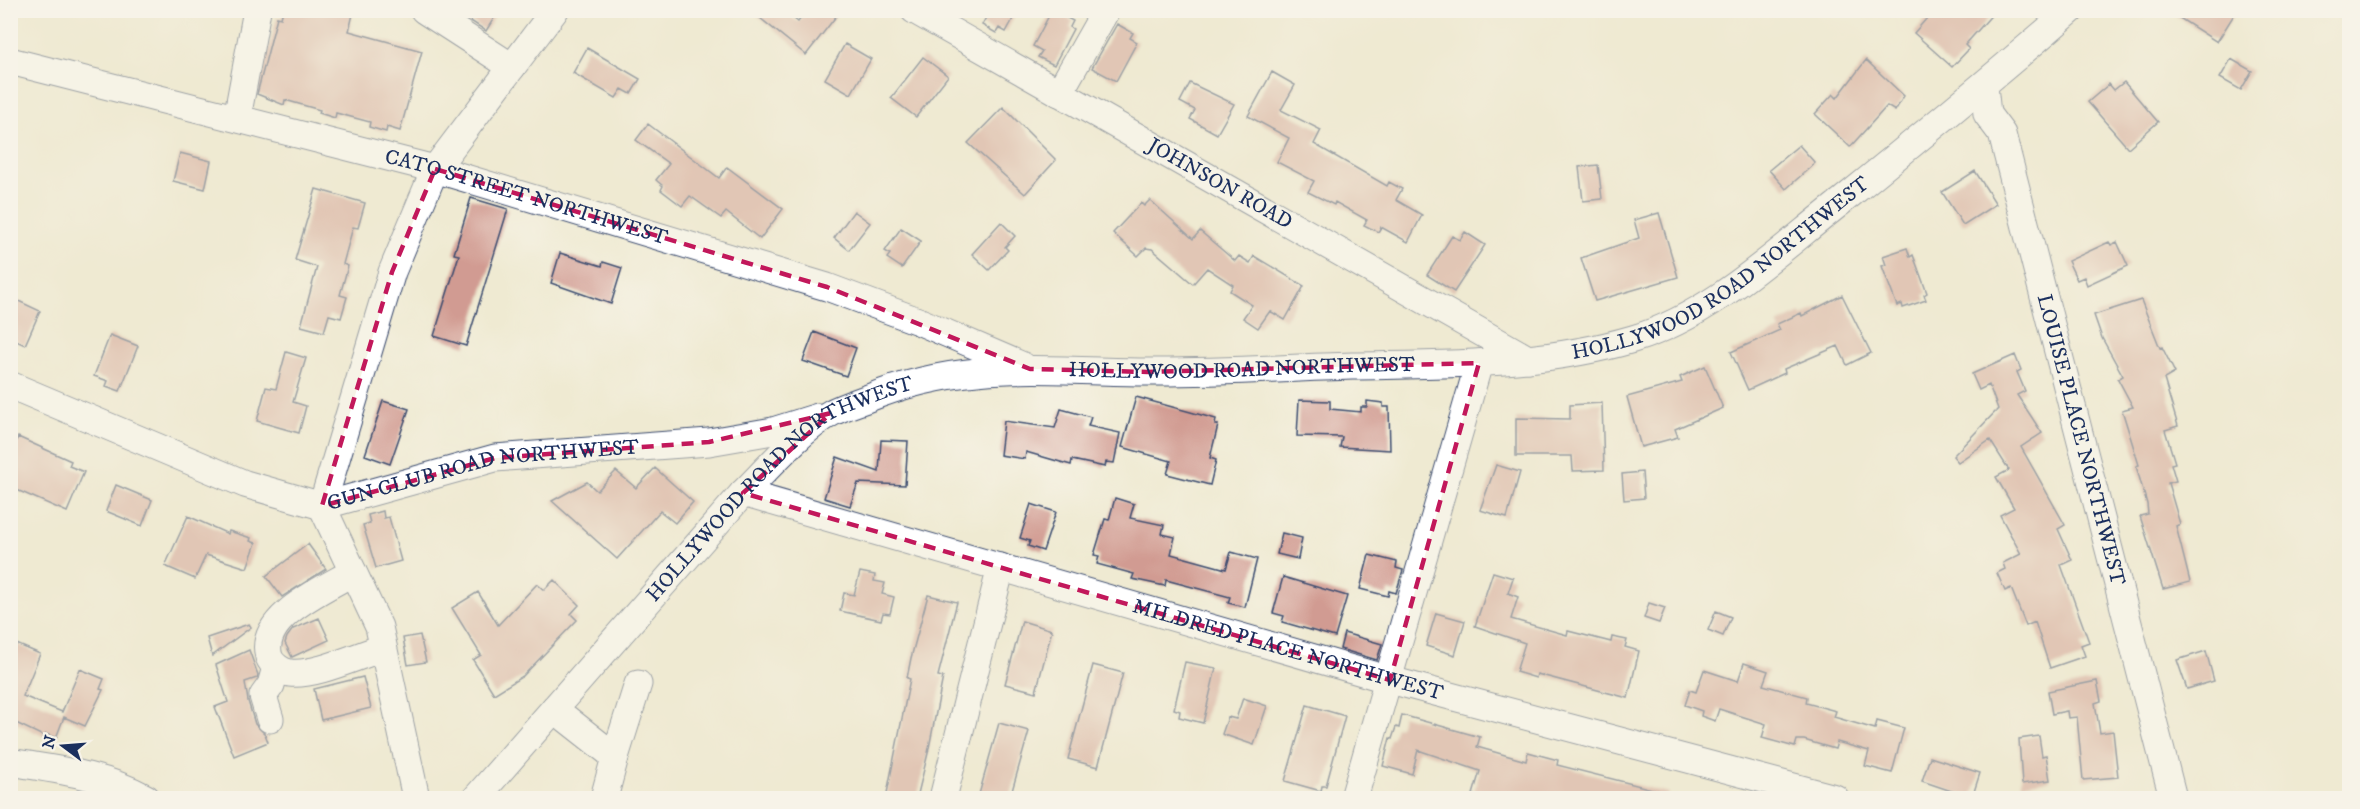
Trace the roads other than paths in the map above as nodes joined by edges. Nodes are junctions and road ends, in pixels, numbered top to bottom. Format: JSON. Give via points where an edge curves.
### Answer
{"nodes":[{"id":1,"x":257,"y":10,"type":"edge"},
{"id":2,"x":424,"y":10,"type":"edge"},
{"id":3,"x":555,"y":10,"type":"edge"},
{"id":4,"x":914,"y":10,"type":"edge"},
{"id":5,"x":1106,"y":10,"type":"edge"},
{"id":6,"x":2072,"y":10,"type":"edge"},
{"id":7,"x":10,"y":61,"type":"edge"},
{"id":8,"x":512,"y":67,"type":"junction"},
{"id":9,"x":1984,"y":86,"type":"junction"},
{"id":10,"x":1059,"y":93,"type":"junction"},
{"id":11,"x":237,"y":118,"type":"junction"},
{"id":12,"x":435,"y":169,"type":"junction"},
{"id":13,"x":1528,"y":359,"type":"junction"},
{"id":14,"x":1479,"y":363,"type":"junction"},
{"id":15,"x":1030,"y":369,"type":"junction"},
{"id":16,"x":10,"y":385,"type":"edge"},
{"id":17,"x":831,"y":413,"type":"junction"},
{"id":18,"x":743,"y":493,"type":"junction"},
{"id":19,"x":322,"y":506,"type":"junction"},
{"id":20,"x":1001,"y":567,"type":"junction"},
{"id":21,"x":353,"y":572,"type":"junction"},
{"id":22,"x":383,"y":648,"type":"junction"},
{"id":23,"x":276,"y":667,"type":"junction"},
{"id":24,"x":1390,"y":680,"type":"junction"},
{"id":25,"x":638,"y":684,"type":"dead end"},
{"id":26,"x":554,"y":709,"type":"junction"},
{"id":27,"x":270,"y":719,"type":"dead end"},
{"id":28,"x":615,"y":757,"type":"junction"},
{"id":29,"x":10,"y":762,"type":"edge"},
{"id":30,"x":146,"y":798,"type":"edge"},
{"id":31,"x":416,"y":798,"type":"edge"},
{"id":32,"x":476,"y":798,"type":"edge"},
{"id":33,"x":604,"y":798,"type":"edge"},
{"id":34,"x":943,"y":798,"type":"edge"},
{"id":35,"x":1354,"y":798,"type":"edge"},
{"id":36,"x":1835,"y":798,"type":"edge"},
{"id":37,"x":2173,"y":798,"type":"edge"}],
"edges":[{"from":1,"to":11,"type":"street"},
{"from":2,"to":8,"type":"street"},
{"from":3,"to":8,"type":"street"},
{"from":4,"to":10,"type":"street","name":"JOHNSON ROAD"},
{"from":5,"to":10,"type":"street"},
{"from":6,"to":9,"type":"street","name":"HOLLYWOOD ROAD NORTHWEST"},
{"from":7,"to":11,"type":"street","name":"CATO STREET NORTHWEST"},
{"from":8,"to":12,"type":"street"},
{"from":9,"to":13,"type":"street","name":"HOLLYWOOD ROAD NORTHWEST","via":[[1761,266],[1704,306],[1631,339],[1575,353]]},
{"from":9,"to":37,"type":"street","name":"LOUISE PLACE NORTHWEST","via":[[1986,114],[2002,134]]},
{"from":10,"to":13,"type":"street","name":"JOHNSON ROAD"},
{"from":11,"to":12,"type":"street","name":"CATO STREET NORTHWEST"},
{"from":12,"to":15,"type":"street","name":"CATO STREET NORTHWEST","via":[[827,287]]},
{"from":12,"to":19,"type":"street","via":[[392,272]]},
{"from":13,"to":14,"type":"street","name":"HOLLYWOOD ROAD NORTHWEST"},
{"from":14,"to":15,"type":"street","name":"HOLLYWOOD ROAD NORTHWEST","via":[[1147,372]]},
{"from":14,"to":24,"type":"street"},
{"from":15,"to":17,"type":"street","name":"HOLLYWOOD ROAD NORTHWEST","via":[[970,371],[924,379]]},
{"from":16,"to":19,"type":"street","name":"GUN CLUB ROAD NORTHWEST","via":[[245,484]]},
{"from":17,"to":18,"type":"street","name":"HOLLYWOOD ROAD NORTHWEST"},
{"from":17,"to":19,"type":"street","name":"GUN CLUB ROAD NORTHWEST","via":[[773,430],[709,442],[495,458]]},
{"from":18,"to":20,"type":"street","name":"MILDRED PLACE NORTHWEST"},
{"from":18,"to":26,"type":"street","name":"HOLLYWOOD ROAD NORTHWEST"},
{"from":19,"to":21,"type":"street"},
{"from":20,"to":24,"type":"street","name":"MILDRED PLACE NORTHWEST"},
{"from":20,"to":34,"type":"street"},
{"from":21,"to":22,"type":"street","via":[[379,627]]},
{"from":21,"to":23,"type":"street","via":[[276,622],[268,647]]},
{"from":22,"to":23,"type":"street","via":[[302,673],[288,673]]},
{"from":22,"to":31,"type":"street"},
{"from":23,"to":27,"type":"street","via":[[271,686],[263,696]]},
{"from":24,"to":35,"type":"street"},
{"from":24,"to":36,"type":"street","name":"MILDRED PLACE NORTHWEST"},
{"from":25,"to":28,"type":"street"},
{"from":26,"to":28,"type":"street"},
{"from":26,"to":32,"type":"street","name":"HOLLYWOOD ROAD NORTHWEST"},
{"from":28,"to":33,"type":"street"},
{"from":29,"to":30,"type":"street","via":[[83,774],[122,785]]}]}
